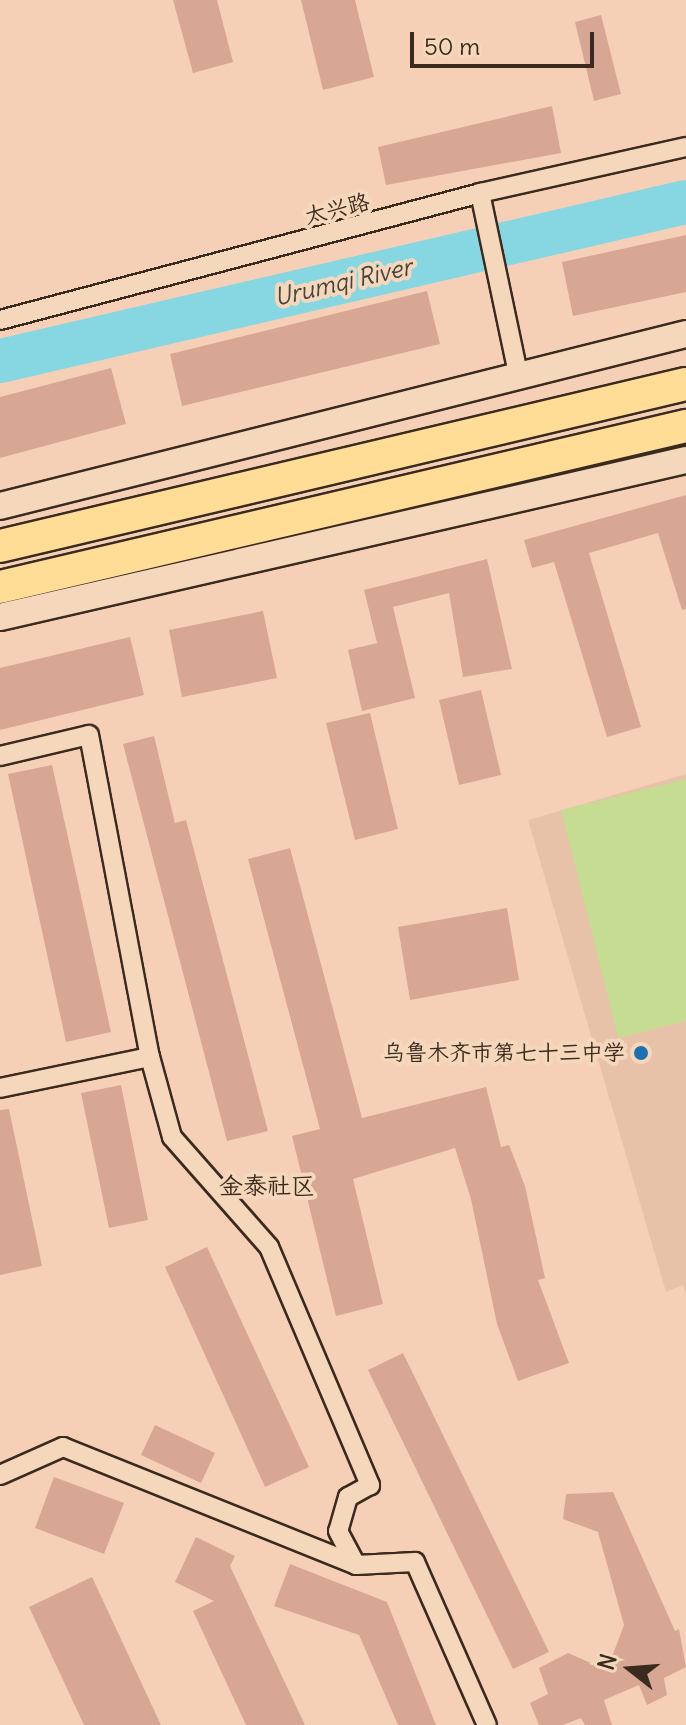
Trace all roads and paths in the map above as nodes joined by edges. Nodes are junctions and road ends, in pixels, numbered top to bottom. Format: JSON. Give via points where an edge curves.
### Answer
{"nodes":[{"id":1,"x":686,"y":147,"type":"edge"},
{"id":2,"x":482,"y":200,"type":"junction"},
{"id":3,"x":0,"y":320,"type":"edge"},
{"id":4,"x":686,"y":334,"type":"edge"},
{"id":5,"x":518,"y":373,"type":"junction"},
{"id":6,"x":686,"y":384,"type":"edge"},
{"id":7,"x":686,"y":426,"type":"edge"},
{"id":8,"x":686,"y":460,"type":"edge"},
{"id":9,"x":0,"y":506,"type":"edge"},
{"id":10,"x":0,"y":546,"type":"edge"},
{"id":11,"x":0,"y":587,"type":"edge"},
{"id":12,"x":0,"y":617,"type":"edge"},
{"id":13,"x":0,"y":756,"type":"edge"},
{"id":14,"x":150,"y":1057,"type":"junction"},
{"id":15,"x":0,"y":1088,"type":"edge"},
{"id":16,"x":0,"y":1475,"type":"edge"},
{"id":17,"x":356,"y":1565,"type":"junction"},
{"id":18,"x":487,"y":1725,"type":"edge"}],
"edges":[{"from":1,"to":2,"type":"street","name":"太兴路"},
{"from":2,"to":3,"type":"street","name":"太兴路"},
{"from":2,"to":5,"type":"street"},
{"from":4,"to":5,"type":"main road"},
{"from":5,"to":9,"type":"main road"},
{"from":6,"to":10,"type":"highway"},
{"from":7,"to":11,"type":"highway"},
{"from":8,"to":12,"type":"main road"},
{"from":13,"to":14,"type":"street","via":[[89,735]]},
{"from":14,"to":15,"type":"street"},
{"from":14,"to":17,"type":"street","via":[[172,1137],[269,1247],[370,1485],[348,1497],[338,1531]]},
{"from":16,"to":17,"type":"street","via":[[63,1447]]},
{"from":17,"to":18,"type":"street","via":[[415,1562]]}]}
